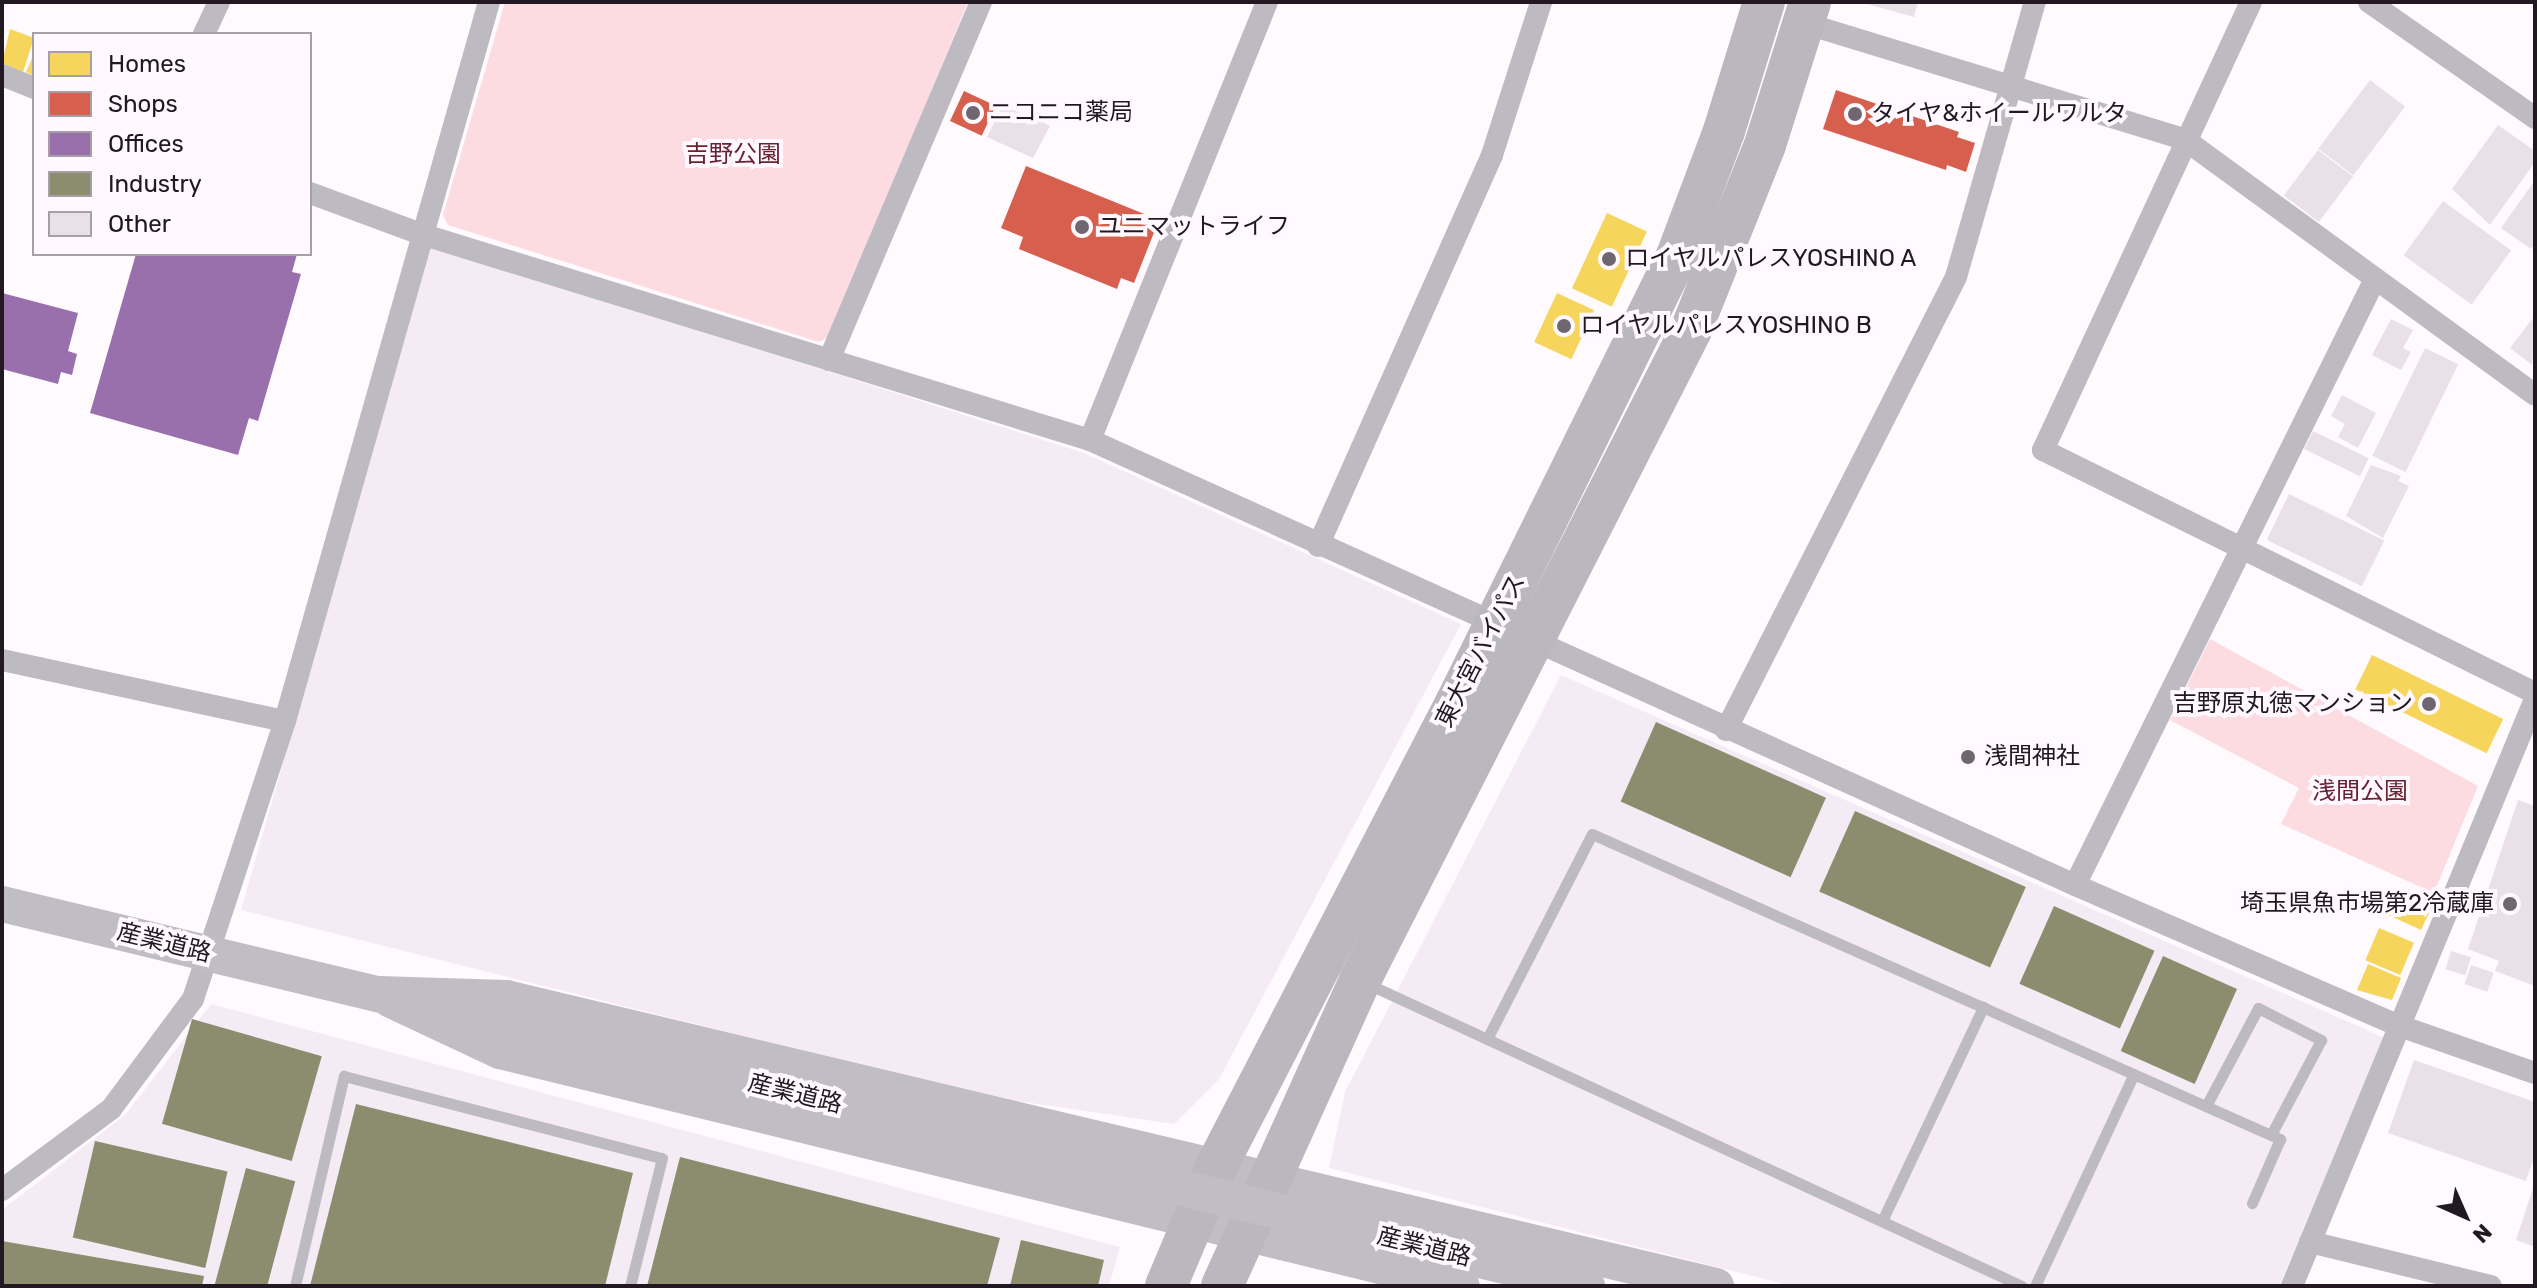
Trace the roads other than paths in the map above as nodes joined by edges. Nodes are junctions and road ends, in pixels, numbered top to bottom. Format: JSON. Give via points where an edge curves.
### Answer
{"nodes":[{"id":1,"x":219,"y":2,"type":"edge"},
{"id":2,"x":489,"y":2,"type":"edge"},
{"id":3,"x":981,"y":2,"type":"edge"},
{"id":4,"x":1267,"y":2,"type":"edge"},
{"id":5,"x":1541,"y":2,"type":"edge"},
{"id":6,"x":1764,"y":2,"type":"edge"},
{"id":7,"x":2035,"y":2,"type":"edge"},
{"id":8,"x":2251,"y":2,"type":"edge"},
{"id":9,"x":2369,"y":2,"type":"edge"},
{"id":10,"x":1807,"y":12,"type":"edge"},
{"id":11,"x":205,"y":32,"type":"edge"},
{"id":12,"x":2,"y":75,"type":"edge"},
{"id":13,"x":2012,"y":85,"type":"junction"},
{"id":14,"x":32,"y":87,"type":"edge"},
{"id":15,"x":2535,"y":118,"type":"edge"},
{"id":16,"x":2184,"y":139,"type":"junction"},
{"id":17,"x":312,"y":194,"type":"edge"},
{"id":18,"x":421,"y":234,"type":"junction"},
{"id":19,"x":2375,"y":279,"type":"junction"},
{"id":20,"x":829,"y":360,"type":"junction"},
{"id":21,"x":2535,"y":395,"type":"edge"},
{"id":22,"x":1090,"y":440,"type":"junction"},
{"id":23,"x":1318,"y":546,"type":"junction"},
{"id":24,"x":2242,"y":548,"type":"junction"},
{"id":25,"x":1494,"y":624,"type":"junction"},
{"id":26,"x":1535,"y":644,"type":"junction"},
{"id":27,"x":2,"y":660,"type":"edge"},
{"id":28,"x":2535,"y":693,"type":"edge"},
{"id":29,"x":2535,"y":699,"type":"edge"},
{"id":30,"x":285,"y":721,"type":"junction"},
{"id":31,"x":1726,"y":730,"type":"junction"},
{"id":32,"x":2075,"y":885,"type":"junction"},
{"id":33,"x":2,"y":904,"type":"edge"},
{"id":34,"x":210,"y":954,"type":"junction"},
{"id":35,"x":1360,"y":980,"type":"junction"},
{"id":36,"x":379,"y":994,"type":"junction"},
{"id":37,"x":1983,"y":1007,"type":"junction"},
{"id":38,"x":2400,"y":1026,"type":"junction"},
{"id":39,"x":1487,"y":1039,"type":"junction"},
{"id":40,"x":2535,"y":1073,"type":"edge"},
{"id":41,"x":2134,"y":1074,"type":"junction"},
{"id":42,"x":2206,"y":1106,"type":"junction"},
{"id":43,"x":2271,"y":1135,"type":"junction"},
{"id":44,"x":1217,"y":1165,"type":"junction"},
{"id":45,"x":1270,"y":1178,"type":"junction"},
{"id":46,"x":2,"y":1190,"type":"edge"},
{"id":47,"x":2252,"y":1203,"type":"dead end"},
{"id":48,"x":1882,"y":1221,"type":"junction"},
{"id":49,"x":1192,"y":1222,"type":"junction"},
{"id":50,"x":1244,"y":1234,"type":"junction"},
{"id":51,"x":2310,"y":1242,"type":"junction"},
{"id":52,"x":295,"y":1286,"type":"edge"},
{"id":53,"x":630,"y":1286,"type":"edge"},
{"id":54,"x":1166,"y":1286,"type":"edge"},
{"id":55,"x":1222,"y":1286,"type":"edge"},
{"id":56,"x":1462,"y":1286,"type":"edge"},
{"id":57,"x":1587,"y":1286,"type":"edge"},
{"id":58,"x":1716,"y":1286,"type":"edge"},
{"id":59,"x":2022,"y":1286,"type":"edge"},
{"id":60,"x":2035,"y":1286,"type":"edge"},
{"id":61,"x":2292,"y":1286,"type":"edge"},
{"id":62,"x":2491,"y":1286,"type":"edge"}],
"edges":[{"from":1,"to":11,"type":"street"},
{"from":2,"to":18,"type":"street"},
{"from":3,"to":20,"type":"street"},
{"from":4,"to":22,"type":"street"},
{"from":5,"to":23,"type":"street","via":[[1492,155]]},
{"from":6,"to":25,"type":"highway","name":"東大宮バイパス","via":[[1677,256]]},
{"from":7,"to":13,"type":"street"},
{"from":8,"to":16,"type":"street"},
{"from":9,"to":15,"type":"street"},
{"from":10,"to":13,"type":"street"},
{"from":10,"to":26,"type":"highway","name":"東大宮バイパス","via":[[1717,274]]},
{"from":12,"to":14,"type":"street"},
{"from":13,"to":16,"type":"street"},
{"from":13,"to":31,"type":"street","via":[[1956,277]]},
{"from":16,"to":19,"type":"street"},
{"from":16,"to":24,"type":"street","via":[[2043,450]]},
{"from":17,"to":18,"type":"street"},
{"from":18,"to":20,"type":"street"},
{"from":18,"to":30,"type":"street"},
{"from":19,"to":21,"type":"street"},
{"from":19,"to":24,"type":"street"},
{"from":20,"to":22,"type":"street"},
{"from":22,"to":23,"type":"street"},
{"from":23,"to":25,"type":"street"},
{"from":24,"to":28,"type":"street"},
{"from":24,"to":32,"type":"street"},
{"from":25,"to":26,"type":"street"},
{"from":25,"to":44,"type":"highway","name":"東大宮バイパス"},
{"from":26,"to":31,"type":"street"},
{"from":26,"to":35,"type":"highway","name":"東大宮バイパス"},
{"from":27,"to":30,"type":"street"},
{"from":29,"to":38,"type":"street"},
{"from":30,"to":34,"type":"street"},
{"from":31,"to":32,"type":"street"},
{"from":32,"to":38,"type":"street"},
{"from":33,"to":34,"type":"main road","name":"産業道路"},
{"from":34,"to":36,"type":"main road","name":"産業道路"},
{"from":34,"to":46,"type":"street","via":[[193,999],[111,1109]]},
{"from":35,"to":39,"type":"lane"},
{"from":35,"to":45,"type":"highway","name":"東大宮バイパス"},
{"from":36,"to":44,"type":"main road","via":[[506,998]]},
{"from":36,"to":49,"type":"main road","via":[[500,1051]]},
{"from":36,"to":57,"type":"main road","name":"産業道路","bridge":true},
{"from":37,"to":39,"type":"lane","via":[[1592,834]]},
{"from":37,"to":41,"type":"lane"},
{"from":37,"to":48,"type":"lane"},
{"from":38,"to":40,"type":"street"},
{"from":38,"to":51,"type":"street"},
{"from":39,"to":48,"type":"lane"},
{"from":41,"to":42,"type":"lane"},
{"from":41,"to":60,"type":"lane"},
{"from":42,"to":43,"type":"lane"},
{"from":42,"to":43,"type":"lane","via":[[2258,1008],[2321,1040]]},
{"from":43,"to":47,"type":"lane","via":[[2280,1139]]},
{"from":44,"to":45,"type":"main road"},
{"from":44,"to":49,"type":"highway","name":"東大宮バイパス"},
{"from":45,"to":50,"type":"highway","name":"東大宮バイパス"},
{"from":45,"to":58,"type":"main road"},
{"from":48,"to":59,"type":"lane"},
{"from":49,"to":50,"type":"main road"},
{"from":49,"to":54,"type":"highway","name":"東大宮バイパス"},
{"from":50,"to":55,"type":"highway","name":"東大宮バイパス"},
{"from":50,"to":56,"type":"main road"},
{"from":51,"to":61,"type":"street"},
{"from":51,"to":62,"type":"street"},
{"from":52,"to":53,"type":"lane","via":[[344,1076],[662,1158]]}]}
